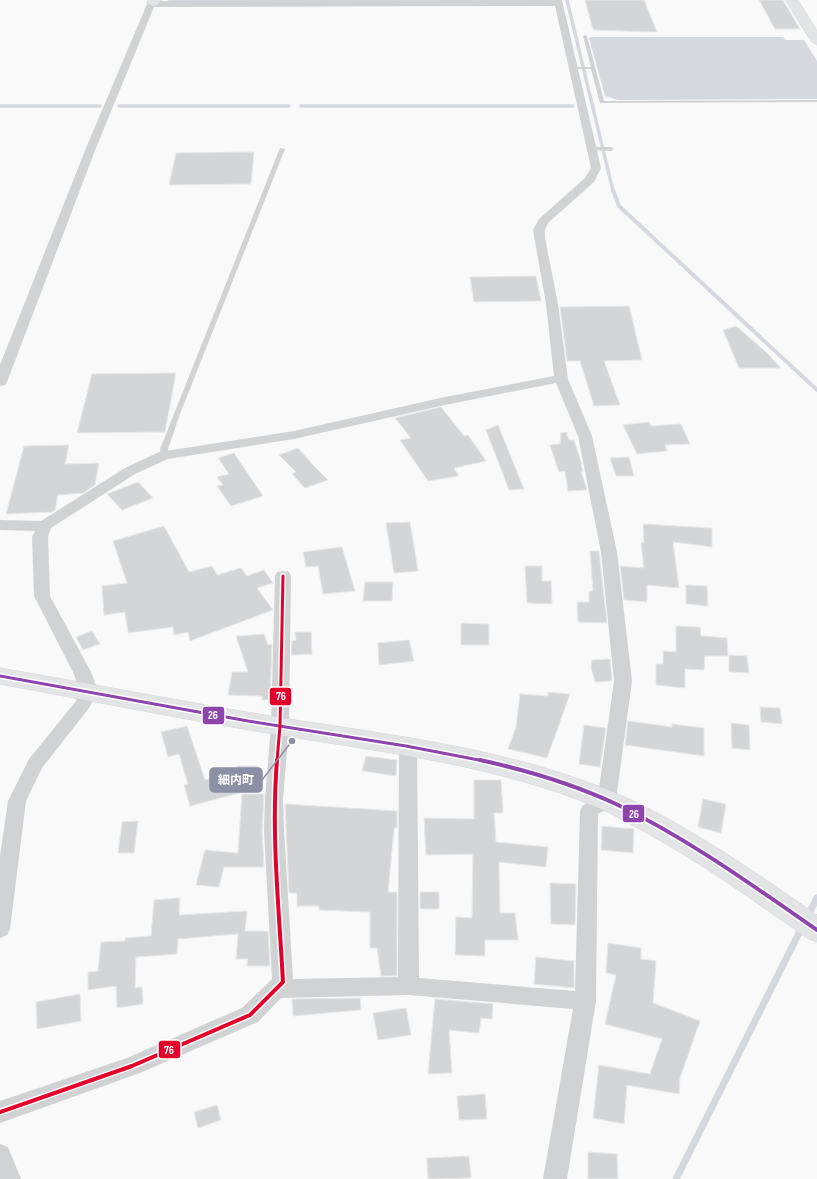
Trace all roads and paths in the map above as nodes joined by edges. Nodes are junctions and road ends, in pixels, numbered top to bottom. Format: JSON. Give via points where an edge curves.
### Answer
{"nodes":[{"id":1,"x":792,"y":0,"type":"edge"},
{"id":2,"x":802,"y":0,"type":"edge"},
{"id":3,"x":154,"y":2,"type":"edge"},
{"id":4,"x":558,"y":2,"type":"edge"},
{"id":5,"x":817,"y":26,"type":"edge"},
{"id":6,"x":585,"y":36,"type":"dead end"},
{"id":7,"x":817,"y":41,"type":"edge"},
{"id":8,"x":585,"y":68,"type":"junction"},
{"id":9,"x":817,"y":101,"type":"edge"},
{"id":10,"x":282,"y":149,"type":"dead end"},
{"id":11,"x":3,"y":369,"type":"edge"},
{"id":12,"x":561,"y":380,"type":"junction"},
{"id":13,"x":0,"y":382,"type":"edge"},
{"id":14,"x":164,"y":455,"type":"junction"},
{"id":15,"x":0,"y":525,"type":"edge"},
{"id":16,"x":44,"y":526,"type":"junction"},
{"id":17,"x":283,"y":576,"type":"dead end"},
{"id":18,"x":0,"y":676,"type":"edge"},
{"id":19,"x":89,"y":691,"type":"junction"},
{"id":20,"x":280,"y":726,"type":"junction"},
{"id":21,"x":408,"y":746,"type":"junction"},
{"id":22,"x":607,"y":800,"type":"junction"},
{"id":23,"x":0,"y":929,"type":"edge"},
{"id":24,"x":817,"y":930,"type":"edge"},
{"id":25,"x":409,"y":986,"type":"junction"},
{"id":26,"x":276,"y":989,"type":"junction"},
{"id":27,"x":585,"y":1000,"type":"junction"},
{"id":28,"x":0,"y":1112,"type":"edge"},
{"id":29,"x":0,"y":1155,"type":"edge"},
{"id":30,"x":9,"y":1179,"type":"edge"},
{"id":31,"x":555,"y":1179,"type":"edge"}],
"edges":[{"from":1,"to":7,"type":"main road"},
{"from":2,"to":5,"type":"main road"},
{"from":3,"to":4,"type":"street"},
{"from":3,"to":11,"type":"street","via":[[150,6]]},
{"from":4,"to":8,"type":"street"},
{"from":6,"to":8,"type":"lane"},
{"from":8,"to":9,"type":"lane","via":[[602,102]]},
{"from":8,"to":12,"type":"street","via":[[602,149],[590,180],[551,213],[539,230],[552,304]]},
{"from":10,"to":14,"type":"lane","via":[[177,414]]},
{"from":11,"to":13,"type":"street"},
{"from":12,"to":14,"type":"street","via":[[483,392],[294,434]]},
{"from":12,"to":22,"type":"street","via":[[585,436],[609,552],[623,681]]},
{"from":14,"to":16,"type":"street","via":[[130,471]]},
{"from":15,"to":16,"type":"street"},
{"from":16,"to":19,"type":"street","via":[[40,537],[42,596],[82,672]]},
{"from":17,"to":20,"type":"street"},
{"from":18,"to":19,"type":"main road"},
{"from":19,"to":20,"type":"main road"},
{"from":19,"to":23,"type":"street","via":[[83,704],[35,764],[17,801]]},
{"from":20,"to":21,"type":"main road"},
{"from":20,"to":26,"type":"street","via":[[274,830],[283,982]]},
{"from":21,"to":22,"type":"main road","via":[[498,765],[556,781]]},
{"from":21,"to":25,"type":"street"},
{"from":22,"to":24,"type":"main road","via":[[711,857]]},
{"from":22,"to":27,"type":"street","via":[[590,811]]},
{"from":25,"to":26,"type":"street"},
{"from":25,"to":27,"type":"street"},
{"from":26,"to":28,"type":"street","via":[[250,1015],[132,1066]]},
{"from":27,"to":31,"type":"street"},
{"from":29,"to":30,"type":"street"}]}
